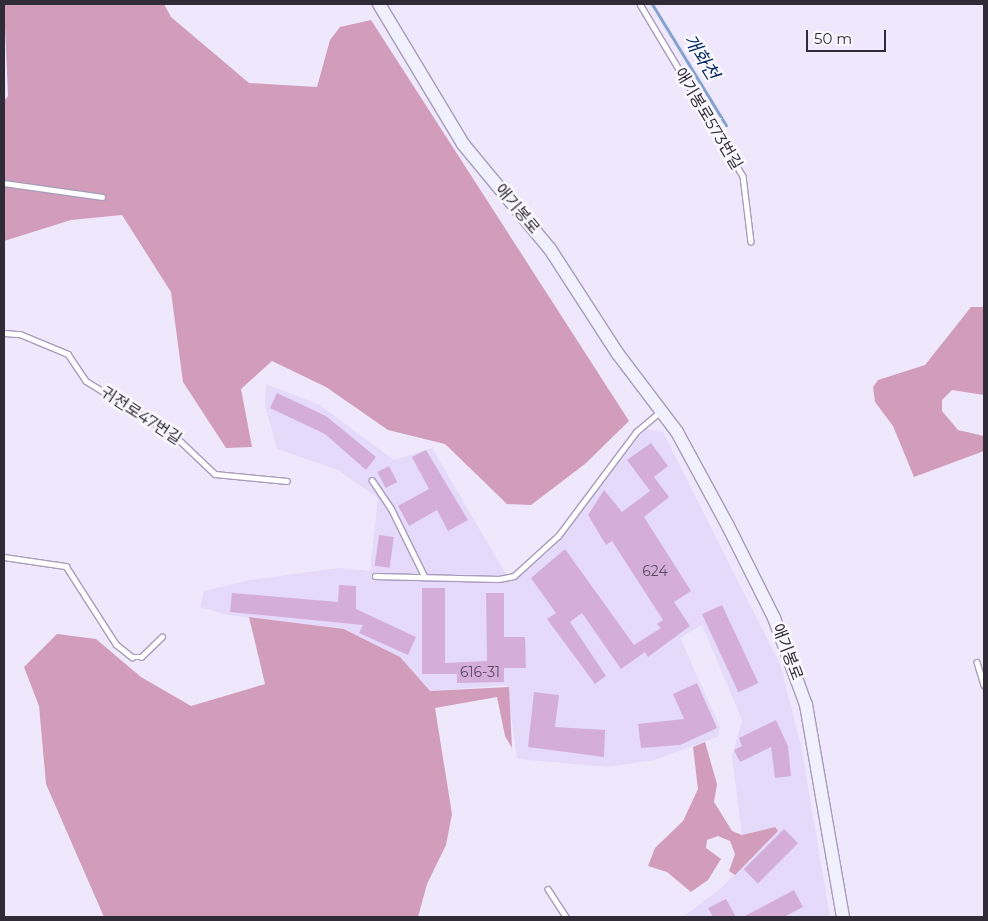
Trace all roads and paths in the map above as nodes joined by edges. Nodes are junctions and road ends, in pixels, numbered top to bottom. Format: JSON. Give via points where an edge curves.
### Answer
{"nodes":[{"id":1,"x":379,"y":4,"type":"edge"},
{"id":2,"x":640,"y":4,"type":"edge"},
{"id":3,"x":4,"y":183,"type":"edge"},
{"id":4,"x":102,"y":197,"type":"dead end"},
{"id":5,"x":751,"y":242,"type":"dead end"},
{"id":6,"x":4,"y":333,"type":"edge"},
{"id":7,"x":662,"y":411,"type":"junction"},
{"id":8,"x":372,"y":480,"type":"dead end"},
{"id":9,"x":287,"y":481,"type":"dead end"},
{"id":10,"x":4,"y":557,"type":"edge"},
{"id":11,"x":375,"y":576,"type":"dead end"},
{"id":12,"x":425,"y":577,"type":"junction"},
{"id":13,"x":162,"y":637,"type":"dead end"},
{"id":14,"x":977,"y":662,"type":"dead end"},
{"id":15,"x":984,"y":685,"type":"edge"},
{"id":16,"x":548,"y":889,"type":"dead end"},
{"id":17,"x":566,"y":917,"type":"edge"},
{"id":18,"x":843,"y":917,"type":"edge"}],
"edges":[{"from":1,"to":7,"type":"main road","name":"애기봉로","via":[[463,144],[550,249]]},
{"from":2,"to":5,"type":"lane","name":"애기봉로573번길","via":[[743,176]]},
{"from":3,"to":4,"type":"lane"},
{"from":6,"to":9,"type":"lane","name":"귀전로47번길","via":[[20,334],[68,354],[86,381],[175,436],[216,474]]},
{"from":7,"to":12,"type":"lane","via":[[636,432],[558,536],[521,571],[499,579]]},
{"from":7,"to":18,"type":"main road","name":"애기봉로","via":[[728,526],[793,664],[806,705]]},
{"from":8,"to":12,"type":"lane","via":[[391,508]]},
{"from":10,"to":13,"type":"lane","via":[[56,561],[66,566],[122,652],[140,657]]},
{"from":11,"to":12,"type":"lane"},
{"from":14,"to":15,"type":"lane"},
{"from":16,"to":17,"type":"lane"}]}
